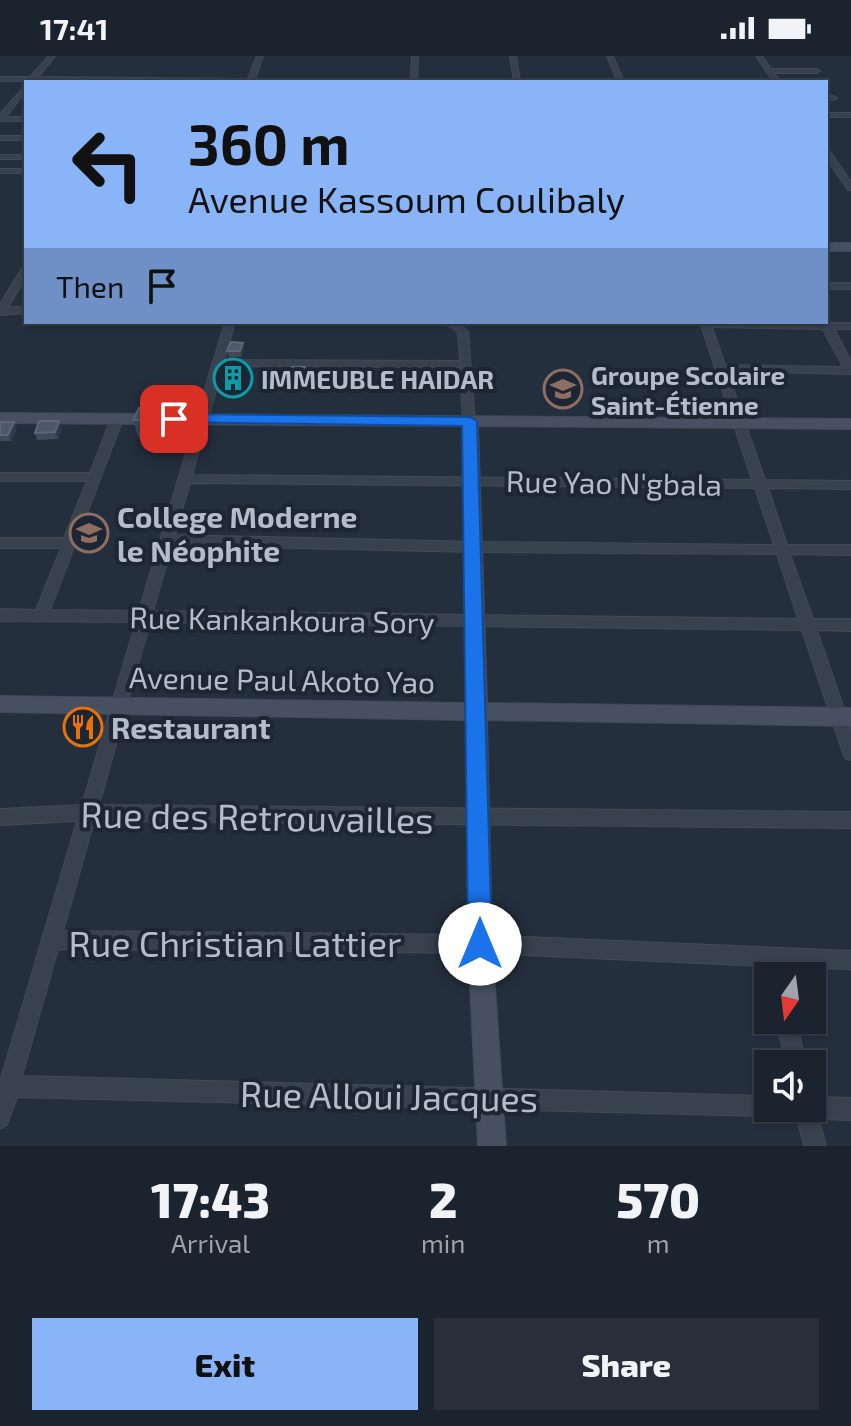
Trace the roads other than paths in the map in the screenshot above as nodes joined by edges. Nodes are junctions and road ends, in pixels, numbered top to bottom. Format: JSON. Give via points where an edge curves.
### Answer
{"nodes":[{"id":1,"x":260,"y":56,"type":"edge"},
{"id":2,"x":415,"y":56,"type":"edge"},
{"id":3,"x":513,"y":56,"type":"edge"},
{"id":4,"x":610,"y":56,"type":"edge"},
{"id":5,"x":759,"y":56,"type":"edge"},
{"id":6,"x":51,"y":57,"type":"edge"},
{"id":7,"x":39,"y":58,"type":"edge"},
{"id":8,"x":770,"y":71,"type":"junction"},
{"id":9,"x":817,"y":71,"type":"dead end"},
{"id":10,"x":0,"y":79,"type":"edge"},
{"id":11,"x":32,"y":80,"type":"edge"},
{"id":12,"x":250,"y":80,"type":"edge"},
{"id":13,"x":412,"y":80,"type":"edge"},
{"id":14,"x":517,"y":80,"type":"edge"},
{"id":15,"x":620,"y":80,"type":"edge"},
{"id":16,"x":776,"y":80,"type":"edge"},
{"id":17,"x":24,"y":81,"type":"edge"},
{"id":18,"x":24,"y":89,"type":"edge"},
{"id":19,"x":16,"y":99,"type":"junction"},
{"id":20,"x":24,"y":99,"type":"edge"},
{"id":21,"x":828,"y":115,"type":"edge"},
{"id":22,"x":851,"y":115,"type":"edge"},
{"id":23,"x":0,"y":119,"type":"edge"},
{"id":24,"x":24,"y":119,"type":"edge"},
{"id":25,"x":0,"y":138,"type":"edge"},
{"id":26,"x":24,"y":138,"type":"edge"},
{"id":27,"x":828,"y":155,"type":"edge"},
{"id":28,"x":0,"y":157,"type":"edge"},
{"id":29,"x":24,"y":157,"type":"edge"},
{"id":30,"x":4,"y":171,"type":"edge"},
{"id":31,"x":0,"y":180,"type":"edge"},
{"id":32,"x":849,"y":182,"type":"edge"},
{"id":33,"x":828,"y":247,"type":"edge"},
{"id":34,"x":851,"y":247,"type":"edge"},
{"id":35,"x":24,"y":276,"type":"edge"},
{"id":36,"x":828,"y":286,"type":"edge"},
{"id":37,"x":851,"y":286,"type":"edge"},
{"id":38,"x":0,"y":293,"type":"edge"},
{"id":39,"x":12,"y":293,"type":"junction"},
{"id":40,"x":24,"y":310,"type":"edge"},
{"id":41,"x":1,"y":311,"type":"edge"},
{"id":42,"x":229,"y":324,"type":"edge"},
{"id":43,"x":450,"y":324,"type":"edge"},
{"id":44,"x":706,"y":324,"type":"edge"},
{"id":45,"x":826,"y":324,"type":"edge"},
{"id":46,"x":851,"y":326,"type":"edge"},
{"id":47,"x":218,"y":363,"type":"junction"},
{"id":48,"x":466,"y":364,"type":"junction"},
{"id":49,"x":721,"y":368,"type":"junction"},
{"id":50,"x":851,"y":370,"type":"edge"},
{"id":51,"x":0,"y":418,"type":"edge"},
{"id":52,"x":117,"y":419,"type":"junction"},
{"id":53,"x":202,"y":419,"type":"junction"},
{"id":54,"x":470,"y":421,"type":"junction"},
{"id":55,"x":741,"y":423,"type":"junction"},
{"id":56,"x":851,"y":424,"type":"edge"},
{"id":57,"x":0,"y":477,"type":"edge"},
{"id":58,"x":94,"y":477,"type":"junction"},
{"id":59,"x":185,"y":479,"type":"junction"},
{"id":60,"x":472,"y":480,"type":"junction"},
{"id":61,"x":762,"y":485,"type":"junction"},
{"id":62,"x":851,"y":485,"type":"edge"},
{"id":63,"x":167,"y":540,"type":"junction"},
{"id":64,"x":0,"y":543,"type":"edge"},
{"id":65,"x":69,"y":543,"type":"junction"},
{"id":66,"x":475,"y":547,"type":"junction"},
{"id":67,"x":784,"y":549,"type":"junction"},
{"id":68,"x":851,"y":550,"type":"edge"},
{"id":69,"x":0,"y":615,"type":"edge"},
{"id":70,"x":41,"y":616,"type":"junction"},
{"id":71,"x":145,"y":617,"type":"junction"},
{"id":72,"x":475,"y":621,"type":"junction"},
{"id":73,"x":810,"y":625,"type":"junction"},
{"id":74,"x":851,"y":625,"type":"edge"},
{"id":75,"x":0,"y":704,"type":"edge"},
{"id":76,"x":118,"y":707,"type":"junction"},
{"id":77,"x":476,"y":711,"type":"junction"},
{"id":78,"x":845,"y":717,"type":"edge"},
{"id":79,"x":851,"y":753,"type":"edge"},
{"id":80,"x":87,"y":813,"type":"junction"},
{"id":81,"x":0,"y":817,"type":"edge"},
{"id":82,"x":480,"y":819,"type":"junction"},
{"id":83,"x":851,"y":820,"type":"edge"},
{"id":84,"x":50,"y":940,"type":"junction"},
{"id":85,"x":480,"y":944,"type":"junction"},
{"id":86,"x":772,"y":956,"type":"junction"},
{"id":87,"x":851,"y":960,"type":"edge"},
{"id":88,"x":774,"y":962,"type":"edge"},
{"id":89,"x":10,"y":1086,"type":"junction"},
{"id":90,"x":490,"y":1097,"type":"junction"},
{"id":91,"x":754,"y":1106,"type":"edge"},
{"id":92,"x":826,"y":1108,"type":"edge"},
{"id":93,"x":851,"y":1109,"type":"edge"},
{"id":94,"x":0,"y":1118,"type":"edge"},
{"id":95,"x":809,"y":1122,"type":"edge"},
{"id":96,"x":492,"y":1146,"type":"edge"},
{"id":97,"x":815,"y":1146,"type":"edge"}],
"edges":[{"from":1,"to":12,"type":"street"},
{"from":2,"to":13,"type":"street"},
{"from":3,"to":14,"type":"street"},
{"from":4,"to":15,"type":"street"},
{"from":5,"to":8,"type":"street"},
{"from":6,"to":7,"type":"street"},
{"from":6,"to":11,"type":"street"},
{"from":8,"to":9,"type":"street"},
{"from":8,"to":16,"type":"street"},
{"from":10,"to":17,"type":"street"},
{"from":18,"to":19,"type":"street"},
{"from":19,"to":20,"type":"street"},
{"from":19,"to":23,"type":"street"},
{"from":21,"to":22,"type":"street"},
{"from":23,"to":24,"type":"street"},
{"from":25,"to":26,"type":"street"},
{"from":27,"to":32,"type":"street"},
{"from":28,"to":29,"type":"street"},
{"from":30,"to":31,"type":"street"},
{"from":33,"to":34,"type":"street"},
{"from":35,"to":39,"type":"street"},
{"from":36,"to":37,"type":"street"},
{"from":38,"to":39,"type":"street"},
{"from":39,"to":41,"type":"street"},
{"from":40,"to":41,"type":"street"},
{"from":42,"to":47,"type":"street"},
{"from":43,"to":48,"type":"street","via":[[463,332]]},
{"from":44,"to":49,"type":"street"},
{"from":45,"to":46,"type":"street"},
{"from":45,"to":50,"type":"street"},
{"from":47,"to":48,"type":"street"},
{"from":47,"to":53,"type":"street"},
{"from":48,"to":54,"type":"street"},
{"from":49,"to":50,"type":"street"},
{"from":49,"to":55,"type":"street"},
{"from":51,"to":52,"type":"street"},
{"from":52,"to":53,"type":"street"},
{"from":52,"to":58,"type":"street"},
{"from":53,"to":54,"type":"street"},
{"from":53,"to":59,"type":"street"},
{"from":54,"to":55,"type":"street"},
{"from":54,"to":60,"type":"street"},
{"from":55,"to":56,"type":"street"},
{"from":55,"to":61,"type":"street"},
{"from":57,"to":58,"type":"street"},
{"from":58,"to":65,"type":"street"},
{"from":59,"to":60,"type":"street","name":"Rue Yao N'gbala"},
{"from":59,"to":63,"type":"street"},
{"from":60,"to":61,"type":"street","name":"Rue Yao N'gbala"},
{"from":60,"to":66,"type":"street"},
{"from":61,"to":62,"type":"street","name":"Rue Yao N'gbala"},
{"from":61,"to":67,"type":"street"},
{"from":63,"to":66,"type":"street"},
{"from":63,"to":71,"type":"street"},
{"from":64,"to":65,"type":"street"},
{"from":65,"to":70,"type":"street"},
{"from":66,"to":67,"type":"street"},
{"from":66,"to":72,"type":"street"},
{"from":67,"to":68,"type":"street"},
{"from":67,"to":73,"type":"street"},
{"from":69,"to":70,"type":"street","name":"Rue Kankankoura Sory"},
{"from":70,"to":71,"type":"street","name":"Rue Kankankoura Sory"},
{"from":71,"to":72,"type":"street","name":"Rue Kankankoura Sory"},
{"from":71,"to":76,"type":"street"},
{"from":72,"to":73,"type":"street","name":"Rue Kankankoura Sory"},
{"from":72,"to":77,"type":"street"},
{"from":73,"to":74,"type":"street","name":"Rue Kankankoura Sory"},
{"from":73,"to":78,"type":"street"},
{"from":75,"to":76,"type":"street","name":"Avenue Paul Akoto Yao"},
{"from":76,"to":77,"type":"street","name":"Avenue Paul Akoto Yao"},
{"from":76,"to":80,"type":"street"},
{"from":77,"to":78,"type":"street","name":"Avenue Paul Akoto Yao"},
{"from":77,"to":82,"type":"street"},
{"from":78,"to":79,"type":"street"},
{"from":80,"to":81,"type":"street","name":"Rue des Retrouvailles"},
{"from":80,"to":82,"type":"street","name":"Rue des Retrouvailles"},
{"from":80,"to":84,"type":"street"},
{"from":82,"to":83,"type":"street","name":"Rue des Retrouvailles"},
{"from":82,"to":85,"type":"street"},
{"from":84,"to":85,"type":"street","name":"Rue Christian Lattier"},
{"from":84,"to":89,"type":"street"},
{"from":85,"to":86,"type":"street","name":"Rue Christian Lattier"},
{"from":85,"to":90,"type":"street"},
{"from":86,"to":87,"type":"street","name":"Rue Christian Lattier"},
{"from":86,"to":88,"type":"street"},
{"from":89,"to":90,"type":"street","name":"Rue Alloui Jacques"},
{"from":89,"to":94,"type":"street"},
{"from":90,"to":91,"type":"street","name":"Rue Alloui Jacques"},
{"from":90,"to":96,"type":"street"},
{"from":92,"to":93,"type":"street"},
{"from":95,"to":97,"type":"street"}]}
